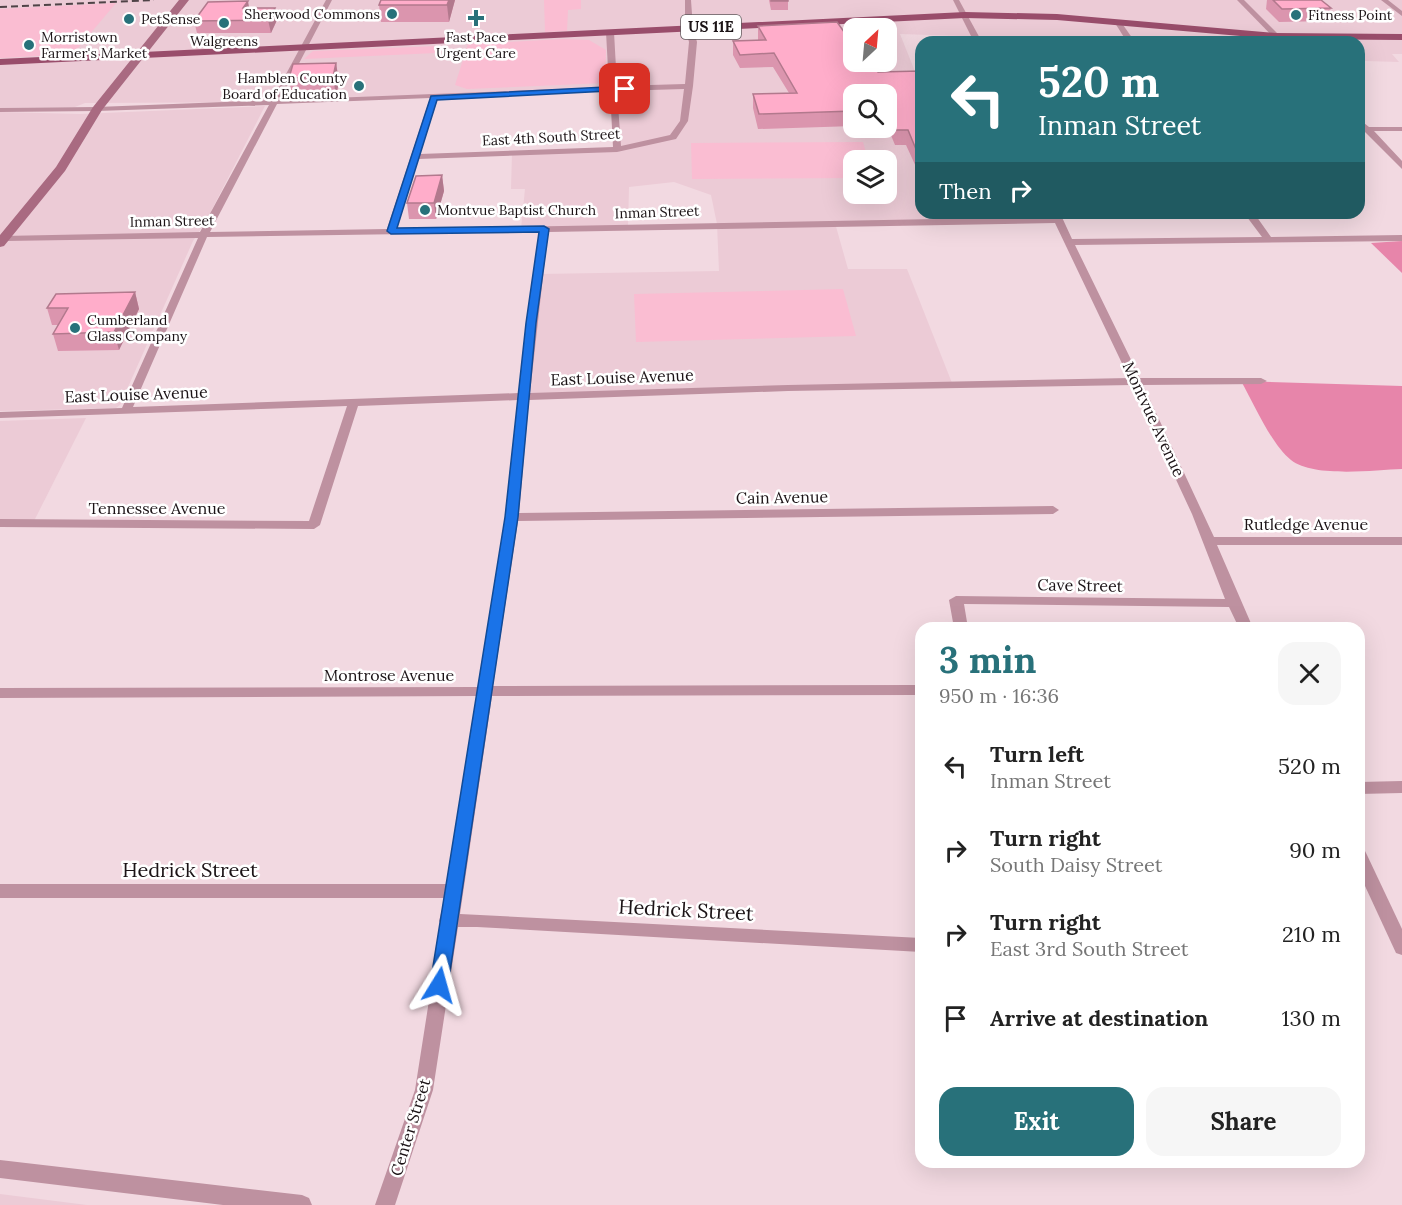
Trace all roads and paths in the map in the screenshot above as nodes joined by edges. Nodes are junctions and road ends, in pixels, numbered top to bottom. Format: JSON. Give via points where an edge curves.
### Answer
{"nodes":[{"id":1,"x":184,"y":0,"type":"edge"},
{"id":2,"x":329,"y":0,"type":"edge"},
{"id":3,"x":688,"y":0,"type":"edge"},
{"id":4,"x":956,"y":0,"type":"edge"},
{"id":5,"x":1240,"y":0,"type":"edge"},
{"id":6,"x":1384,"y":0,"type":"edge"},
{"id":7,"x":1402,"y":14,"type":"edge"},
{"id":8,"x":965,"y":15,"type":"junction"},
{"id":9,"x":1119,"y":23,"type":"junction"},
{"id":10,"x":689,"y":28,"type":"junction"},
{"id":11,"x":610,"y":32,"type":"junction"},
{"id":12,"x":975,"y":36,"type":"edge"},
{"id":13,"x":1127,"y":36,"type":"edge"},
{"id":14,"x":1249,"y":36,"type":"edge"},
{"id":15,"x":1276,"y":36,"type":"edge"},
{"id":16,"x":1402,"y":37,"type":"edge"},
{"id":17,"x":1365,"y":38,"type":"edge"},
{"id":18,"x":303,"y":47,"type":"junction"},
{"id":19,"x":138,"y":55,"type":"junction"},
{"id":20,"x":0,"y":62,"type":"edge"},
{"id":21,"x":689,"y":86,"type":"junction"},
{"id":22,"x":612,"y":89,"type":"junction"},
{"id":23,"x":434,"y":98,"type":"junction"},
{"id":24,"x":273,"y":103,"type":"junction"},
{"id":25,"x":0,"y":110,"type":"edge"},
{"id":26,"x":98,"y":110,"type":"junction"},
{"id":27,"x":1365,"y":129,"type":"edge"},
{"id":28,"x":1402,"y":129,"type":"edge"},
{"id":29,"x":1365,"y":131,"type":"edge"},
{"id":30,"x":617,"y":149,"type":"junction"},
{"id":31,"x":414,"y":157,"type":"junction"},
{"id":32,"x":1402,"y":165,"type":"edge"},
{"id":33,"x":938,"y":219,"type":"edge"},
{"id":34,"x":1058,"y":219,"type":"edge"},
{"id":35,"x":1254,"y":219,"type":"edge"},
{"id":36,"x":544,"y":229,"type":"junction"},
{"id":37,"x":391,"y":231,"type":"junction"},
{"id":38,"x":204,"y":234,"type":"junction"},
{"id":39,"x":1402,"y":238,"type":"edge"},
{"id":40,"x":3,"y":240,"type":"edge"},
{"id":41,"x":1269,"y":240,"type":"junction"},
{"id":42,"x":1070,"y":242,"type":"junction"},
{"id":43,"x":1137,"y":380,"type":"junction"},
{"id":44,"x":1260,"y":381,"type":"dead end"},
{"id":45,"x":524,"y":398,"type":"junction"},
{"id":46,"x":353,"y":404,"type":"junction"},
{"id":47,"x":126,"y":411,"type":"junction"},
{"id":48,"x":0,"y":416,"type":"edge"},
{"id":49,"x":1053,"y":510,"type":"dead end"},
{"id":50,"x":512,"y":517,"type":"junction"},
{"id":51,"x":0,"y":524,"type":"edge"},
{"id":52,"x":1211,"y":541,"type":"junction"},
{"id":53,"x":1402,"y":541,"type":"edge"},
{"id":54,"x":1233,"y":603,"type":"junction"},
{"id":55,"x":960,"y":622,"type":"edge"},
{"id":56,"x":1243,"y":622,"type":"edge"},
{"id":57,"x":915,"y":690,"type":"edge"},
{"id":58,"x":0,"y":693,"type":"edge"},
{"id":59,"x":484,"y":693,"type":"junction"},
{"id":60,"x":1402,"y":787,"type":"edge"},
{"id":61,"x":1365,"y":788,"type":"edge"},
{"id":62,"x":1365,"y":868,"type":"edge"},
{"id":63,"x":0,"y":891,"type":"edge"},
{"id":64,"x":453,"y":891,"type":"junction"},
{"id":65,"x":448,"y":921,"type":"junction"},
{"id":66,"x":915,"y":945,"type":"edge"},
{"id":67,"x":1402,"y":948,"type":"edge"},
{"id":68,"x":0,"y":1168,"type":"edge"},
{"id":69,"x":302,"y":1205,"type":"edge"},
{"id":70,"x":385,"y":1205,"type":"edge"}],
"edges":[{"from":1,"to":19,"type":"main road"},
{"from":2,"to":18,"type":"street"},
{"from":3,"to":10,"type":"street"},
{"from":4,"to":8,"type":"street"},
{"from":5,"to":15,"type":"street"},
{"from":6,"to":7,"type":"street"},
{"from":8,"to":9,"type":"main road","number":"US 11E"},
{"from":8,"to":10,"type":"main road","number":"US 11E"},
{"from":8,"to":12,"type":"street"},
{"from":9,"to":13,"type":"street"},
{"from":9,"to":14,"type":"main road","number":"US 11E"},
{"from":10,"to":11,"type":"main road","number":"US 11E"},
{"from":10,"to":21,"type":"street","via":[[693,42]]},
{"from":11,"to":18,"type":"main road","number":"US 11E"},
{"from":11,"to":22,"type":"street"},
{"from":16,"to":17,"type":"main road","number":"US 11E"},
{"from":18,"to":19,"type":"main road","number":"US 11E"},
{"from":18,"to":24,"type":"street"},
{"from":19,"to":20,"type":"main road","number":"US 11E"},
{"from":19,"to":26,"type":"main road"},
{"from":21,"to":22,"type":"street"},
{"from":21,"to":30,"type":"street","name":"East 4th South Street","via":[[682,126],[673,137]]},
{"from":22,"to":23,"type":"street"},
{"from":22,"to":30,"type":"street"},
{"from":23,"to":24,"type":"street"},
{"from":23,"to":31,"type":"street"},
{"from":24,"to":26,"type":"street"},
{"from":24,"to":38,"type":"street"},
{"from":25,"to":26,"type":"street"},
{"from":26,"to":40,"type":"main road","via":[[61,169]]},
{"from":27,"to":28,"type":"street"},
{"from":29,"to":32,"type":"street"},
{"from":30,"to":31,"type":"street","name":"East 4th South Street"},
{"from":31,"to":37,"type":"street"},
{"from":33,"to":36,"type":"street","name":"Inman Street"},
{"from":34,"to":42,"type":"street","name":"Montvue Avenue"},
{"from":35,"to":41,"type":"street"},
{"from":36,"to":37,"type":"street","name":"Inman Street"},
{"from":36,"to":45,"type":"street","name":"Center Street"},
{"from":37,"to":38,"type":"street","name":"Inman Street"},
{"from":38,"to":40,"type":"street","name":"Inman Street"},
{"from":38,"to":47,"type":"street"},
{"from":39,"to":41,"type":"street"},
{"from":41,"to":42,"type":"street"},
{"from":42,"to":43,"type":"street","name":"Montvue Avenue"},
{"from":43,"to":44,"type":"street","name":"East Louise Avenue"},
{"from":43,"to":45,"type":"street","name":"East Louise Avenue","via":[[789,387]]},
{"from":43,"to":52,"type":"street","name":"Montvue Avenue"},
{"from":45,"to":46,"type":"street","name":"East Louise Avenue"},
{"from":45,"to":50,"type":"street","name":"Center Street"},
{"from":46,"to":47,"type":"street","name":"East Louise Avenue"},
{"from":46,"to":51,"type":"street","name":"Tennessee Avenue","via":[[314,525]]},
{"from":47,"to":48,"type":"street","name":"East Louise Avenue"},
{"from":49,"to":50,"type":"street","name":"Cain Avenue"},
{"from":50,"to":59,"type":"street","name":"Center Street"},
{"from":52,"to":53,"type":"street","name":"Rutledge Avenue"},
{"from":52,"to":54,"type":"street","name":"Montvue Avenue"},
{"from":54,"to":55,"type":"street","name":"Cave Street","via":[[956,600]]},
{"from":54,"to":56,"type":"street","name":"Montvue Avenue"},
{"from":57,"to":59,"type":"street","name":"Montrose Avenue"},
{"from":58,"to":59,"type":"street","name":"Montrose Avenue"},
{"from":59,"to":64,"type":"street","name":"Center Street"},
{"from":60,"to":61,"type":"street"},
{"from":62,"to":67,"type":"street"},
{"from":63,"to":64,"type":"street","name":"Hedrick Street"},
{"from":64,"to":65,"type":"street","name":"Center Street"},
{"from":65,"to":66,"type":"street","name":"Hedrick Street"},
{"from":65,"to":70,"type":"street","name":"Center Street","via":[[424,1090]]},
{"from":68,"to":69,"type":"street"}]}
